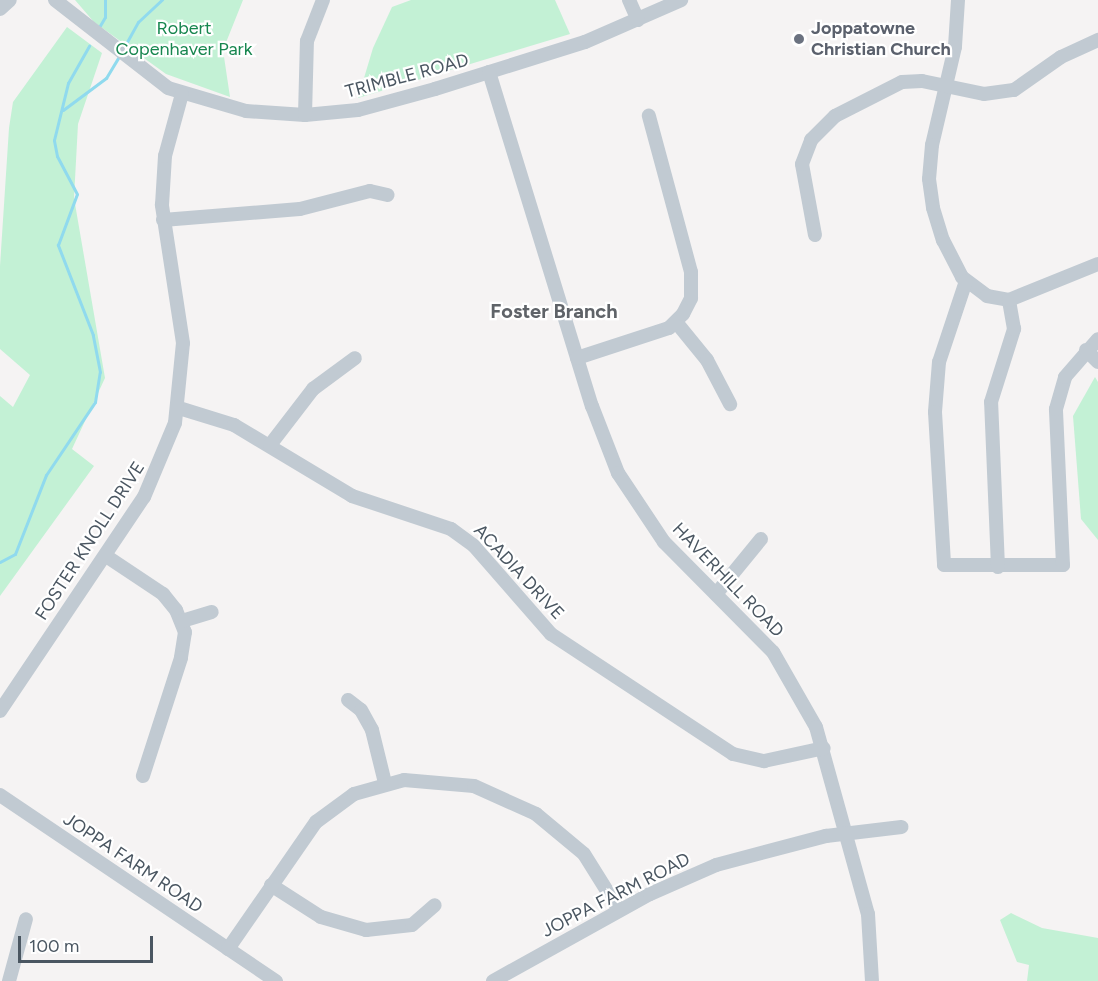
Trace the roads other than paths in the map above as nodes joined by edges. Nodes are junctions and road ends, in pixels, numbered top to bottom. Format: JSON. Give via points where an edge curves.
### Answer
{"nodes":[{"id":1,"x":10,"y":0,"type":"edge"},
{"id":2,"x":55,"y":0,"type":"edge"},
{"id":3,"x":323,"y":0,"type":"edge"},
{"id":4,"x":629,"y":0,"type":"edge"},
{"id":5,"x":681,"y":0,"type":"edge"},
{"id":6,"x":957,"y":0,"type":"edge"},
{"id":7,"x":0,"y":9,"type":"edge"},
{"id":8,"x":638,"y":20,"type":"junction"},
{"id":9,"x":1098,"y":40,"type":"edge"},
{"id":10,"x":489,"y":72,"type":"junction"},
{"id":11,"x":946,"y":86,"type":"junction"},
{"id":12,"x":182,"y":94,"type":"junction"},
{"id":13,"x":305,"y":115,"type":"junction"},
{"id":14,"x":649,"y":116,"type":"dead end"},
{"id":15,"x":388,"y":195,"type":"dead end"},
{"id":16,"x":163,"y":220,"type":"junction"},
{"id":17,"x":815,"y":235,"type":"dead end"},
{"id":18,"x":1098,"y":264,"type":"edge"},
{"id":19,"x":966,"y":281,"type":"junction"},
{"id":20,"x":1010,"y":300,"type":"junction"},
{"id":21,"x":676,"y":322,"type":"junction"},
{"id":22,"x":1098,"y":339,"type":"edge"},
{"id":23,"x":1086,"y":350,"type":"junction"},
{"id":24,"x":355,"y":358,"type":"dead end"},
{"id":25,"x":577,"y":358,"type":"junction"},
{"id":26,"x":1098,"y":362,"type":"edge"},
{"id":27,"x":730,"y":404,"type":"dead end"},
{"id":28,"x":179,"y":408,"type":"junction"},
{"id":29,"x":270,"y":445,"type":"junction"},
{"id":30,"x":761,"y":539,"type":"dead end"},
{"id":31,"x":106,"y":555,"type":"junction"},
{"id":32,"x":998,"y":567,"type":"junction"},
{"id":33,"x":717,"y":594,"type":"junction"},
{"id":34,"x":212,"y":612,"type":"dead end"},
{"id":35,"x":182,"y":621,"type":"junction"},
{"id":36,"x":348,"y":700,"type":"dead end"},
{"id":37,"x":0,"y":711,"type":"edge"},
{"id":38,"x":824,"y":748,"type":"junction"},
{"id":39,"x":143,"y":776,"type":"dead end"},
{"id":40,"x":385,"y":783,"type":"junction"},
{"id":41,"x":0,"y":795,"type":"edge"},
{"id":42,"x":901,"y":827,"type":"dead end"},
{"id":43,"x":845,"y":833,"type":"junction"},
{"id":44,"x":271,"y":885,"type":"junction"},
{"id":45,"x":435,"y":905,"type":"dead end"},
{"id":46,"x":619,"y":910,"type":"junction"},
{"id":47,"x":26,"y":919,"type":"dead end"},
{"id":48,"x":228,"y":949,"type":"junction"},
{"id":49,"x":9,"y":981,"type":"edge"},
{"id":50,"x":276,"y":981,"type":"edge"},
{"id":51,"x":493,"y":981,"type":"edge"},
{"id":52,"x":872,"y":981,"type":"edge"}],
"edges":[{"from":1,"to":7,"type":"street"},
{"from":2,"to":12,"type":"street","name":"TRIMBLE ROAD","via":[[153,78]]},
{"from":3,"to":13,"type":"street","via":[[307,41]]},
{"from":4,"to":8,"type":"street"},
{"from":5,"to":8,"type":"street","name":"TRIMBLE ROAD"},
{"from":6,"to":11,"type":"street","via":[[957,32]]},
{"from":8,"to":10,"type":"street","name":"TRIMBLE ROAD"},
{"from":9,"to":11,"type":"street","via":[[1061,57],[1014,90],[984,94]]},
{"from":10,"to":13,"type":"street","name":"TRIMBLE ROAD","via":[[380,105]]},
{"from":10,"to":25,"type":"street","name":"HAVERHILL ROAD"},
{"from":11,"to":17,"type":"street","via":[[922,81],[894,85],[825,123],[811,140],[802,164]]},
{"from":11,"to":19,"type":"street","via":[[932,145],[930,195],[942,240]]},
{"from":12,"to":13,"type":"street","name":"TRIMBLE ROAD","via":[[246,111]]},
{"from":12,"to":16,"type":"street","name":"FOSTER KNOLL DRIVE","via":[[165,156]]},
{"from":14,"to":21,"type":"street","via":[[693,281],[691,298]]},
{"from":15,"to":16,"type":"street","via":[[370,191],[300,209]]},
{"from":16,"to":28,"type":"street","name":"FOSTER KNOLL DRIVE","via":[[182,330]]},
{"from":18,"to":20,"type":"street"},
{"from":19,"to":20,"type":"street","via":[[987,296]]},
{"from":19,"to":32,"type":"street","via":[[939,362],[935,412],[944,565]]},
{"from":20,"to":32,"type":"street","via":[[1014,329],[994,381],[990,411]]},
{"from":21,"to":25,"type":"street","via":[[650,336]]},
{"from":21,"to":27,"type":"street","via":[[706,360]]},
{"from":22,"to":23,"type":"street"},
{"from":23,"to":26,"type":"street"},
{"from":23,"to":32,"type":"street","via":[[1065,377],[1056,409],[1063,565]]},
{"from":24,"to":29,"type":"street","via":[[306,396]]},
{"from":25,"to":33,"type":"street","name":"HAVERHILL ROAD","via":[[606,447],[633,499],[671,550]]},
{"from":28,"to":29,"type":"street","name":"ACADIA DRIVE","via":[[234,425]]},
{"from":28,"to":31,"type":"street","name":"FOSTER KNOLL DRIVE","via":[[155,476]]},
{"from":29,"to":38,"type":"street","name":"ACADIA DRIVE","via":[[352,496],[428,519],[458,534],[551,634],[733,754],[764,761]]},
{"from":30,"to":33,"type":"street"},
{"from":31,"to":35,"type":"street","via":[[163,594]]},
{"from":31,"to":37,"type":"street","name":"FOSTER KNOLL DRIVE"},
{"from":33,"to":38,"type":"street","name":"HAVERHILL ROAD","via":[[773,652],[798,691]]},
{"from":34,"to":35,"type":"street"},
{"from":35,"to":39,"type":"street","via":[[183,652]]},
{"from":36,"to":40,"type":"street","via":[[367,720]]},
{"from":38,"to":43,"type":"street","name":"HAVERHILL ROAD"},
{"from":40,"to":44,"type":"street","via":[[354,794],[324,815],[305,835]]},
{"from":40,"to":46,"type":"street","via":[[426,779],[457,783],[490,791],[525,807],[550,823],[584,854]]},
{"from":41,"to":48,"type":"street","name":"JOPPA FARM ROAD"},
{"from":42,"to":43,"type":"street","name":"JOPPA FARM ROAD"},
{"from":43,"to":46,"type":"street","name":"JOPPA FARM ROAD","via":[[716,865]]},
{"from":43,"to":52,"type":"street","name":"HAVERHILL ROAD","via":[[868,914]]},
{"from":44,"to":45,"type":"street","via":[[321,917],[366,930],[412,925]]},
{"from":44,"to":48,"type":"street"},
{"from":46,"to":51,"type":"street","name":"JOPPA FARM ROAD"},
{"from":47,"to":49,"type":"street"},
{"from":48,"to":50,"type":"street","name":"JOPPA FARM ROAD"}]}
